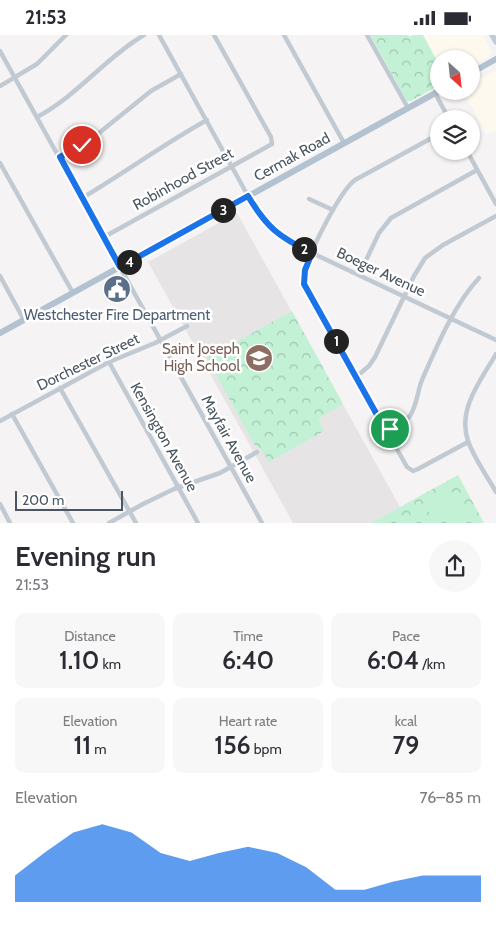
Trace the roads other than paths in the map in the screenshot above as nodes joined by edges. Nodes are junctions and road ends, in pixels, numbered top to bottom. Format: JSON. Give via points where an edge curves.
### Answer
{"nodes":[{"id":1,"x":65,"y":35,"type":"edge"},
{"id":2,"x":144,"y":35,"type":"edge"},
{"id":3,"x":159,"y":35,"type":"edge"},
{"id":4,"x":214,"y":35,"type":"edge"},
{"id":5,"x":284,"y":35,"type":"edge"},
{"id":6,"x":367,"y":35,"type":"edge"},
{"id":7,"x":492,"y":35,"type":"edge"},
{"id":8,"x":496,"y":42,"type":"edge"},
{"id":9,"x":0,"y":51,"type":"edge"},
{"id":10,"x":496,"y":59,"type":"edge"},
{"id":11,"x":480,"y":68,"type":"edge"},
{"id":12,"x":181,"y":74,"type":"junction"},
{"id":13,"x":15,"y":78,"type":"junction"},
{"id":14,"x":0,"y":86,"type":"edge"},
{"id":15,"x":430,"y":96,"type":"edge"},
{"id":16,"x":408,"y":108,"type":"junction"},
{"id":17,"x":37,"y":117,"type":"junction"},
{"id":18,"x":207,"y":120,"type":"junction"},
{"id":19,"x":430,"y":139,"type":"edge"},
{"id":20,"x":344,"y":143,"type":"junction"},
{"id":21,"x":60,"y":157,"type":"junction"},
{"id":22,"x":472,"y":160,"type":"edge"},
{"id":23,"x":0,"y":163,"type":"edge"},
{"id":24,"x":232,"y":166,"type":"junction"},
{"id":25,"x":477,"y":170,"type":"junction"},
{"id":26,"x":248,"y":196,"type":"junction"},
{"id":27,"x":82,"y":197,"type":"junction"},
{"id":28,"x":309,"y":199,"type":"dead end"},
{"id":29,"x":496,"y":204,"type":"edge"},
{"id":30,"x":333,"y":210,"type":"junction"},
{"id":31,"x":496,"y":216,"type":"edge"},
{"id":32,"x":104,"y":237,"type":"junction"},
{"id":33,"x":312,"y":253,"type":"junction"},
{"id":34,"x":120,"y":267,"type":"junction"},
{"id":35,"x":359,"y":275,"type":"junction"},
{"id":36,"x":0,"y":276,"type":"edge"},
{"id":37,"x":479,"y":278,"type":"dead end"},
{"id":38,"x":73,"y":293,"type":"junction"},
{"id":39,"x":404,"y":296,"type":"junction"},
{"id":40,"x":24,"y":319,"type":"junction"},
{"id":41,"x":452,"y":319,"type":"junction"},
{"id":42,"x":187,"y":326,"type":"dead end"},
{"id":43,"x":0,"y":333,"type":"edge"},
{"id":44,"x":496,"y":340,"type":"edge"},
{"id":45,"x":160,"y":341,"type":"junction"},
{"id":46,"x":496,"y":354,"type":"edge"},
{"id":47,"x":109,"y":362,"type":"junction"},
{"id":48,"x":356,"y":377,"type":"junction"},
{"id":49,"x":60,"y":388,"type":"junction"},
{"id":50,"x":12,"y":414,"type":"junction"},
{"id":51,"x":0,"y":421,"type":"edge"},
{"id":52,"x":386,"y":431,"type":"junction"},
{"id":53,"x":468,"y":442,"type":"junction"},
{"id":54,"x":257,"y":452,"type":"dead end"},
{"id":55,"x":230,"y":467,"type":"junction"},
{"id":56,"x":178,"y":487,"type":"junction"},
{"id":57,"x":496,"y":492,"type":"edge"},
{"id":58,"x":0,"y":504,"type":"edge"},
{"id":59,"x":129,"y":511,"type":"junction"},
{"id":60,"x":10,"y":523,"type":"edge"},
{"id":61,"x":73,"y":523,"type":"edge"},
{"id":62,"x":109,"y":523,"type":"edge"},
{"id":63,"x":136,"y":523,"type":"edge"},
{"id":64,"x":198,"y":523,"type":"edge"},
{"id":65,"x":262,"y":523,"type":"edge"}],
"edges":[{"from":1,"to":13,"type":"street","via":[[37,64]]},
{"from":2,"to":17,"type":"street","via":[[125,47],[61,103]]},
{"from":3,"to":12,"type":"street","name":"Boeger Avenue"},
{"from":4,"to":24,"type":"street","name":"Robinhood Street","via":[[273,142]]},
{"from":5,"to":20,"type":"street"},
{"from":6,"to":16,"type":"street"},
{"from":7,"to":8,"type":"main road"},
{"from":9,"to":13,"type":"street","name":"Mayfair Avenue"},
{"from":10,"to":11,"type":"main road"},
{"from":12,"to":18,"type":"street","name":"Boeger Avenue"},
{"from":12,"to":21,"type":"street","via":[[151,91],[94,137]]},
{"from":13,"to":14,"type":"street"},
{"from":13,"to":17,"type":"street","name":"Mayfair Avenue"},
{"from":15,"to":16,"type":"main road","name":"Cermak Road"},
{"from":16,"to":20,"type":"main road","name":"Cermak Road"},
{"from":17,"to":21,"type":"street","name":"Mayfair Avenue"},
{"from":18,"to":24,"type":"street","name":"Boeger Avenue"},
{"from":18,"to":27,"type":"street"},
{"from":19,"to":30,"type":"street","via":[[352,183]]},
{"from":20,"to":26,"type":"main road","name":"Cermak Road"},
{"from":21,"to":27,"type":"street","name":"Mayfair Avenue"},
{"from":22,"to":25,"type":"street"},
{"from":23,"to":38,"type":"street"},
{"from":24,"to":26,"type":"street","name":"Boeger Avenue"},
{"from":24,"to":32,"type":"street","name":"Robinhood Street"},
{"from":25,"to":29,"type":"street"},
{"from":25,"to":35,"type":"street","via":[[391,218],[379,233]]},
{"from":26,"to":33,"type":"street","name":"Boeger Avenue","via":[[274,231]]},
{"from":26,"to":34,"type":"main road","name":"Cermak Road"},
{"from":27,"to":32,"type":"street","name":"Mayfair Avenue"},
{"from":28,"to":30,"type":"street"},
{"from":30,"to":33,"type":"street"},
{"from":31,"to":39,"type":"street","via":[[431,253],[417,269]]},
{"from":32,"to":34,"type":"street","name":"Mayfair Avenue"},
{"from":33,"to":35,"type":"street","name":"Boeger Avenue"},
{"from":33,"to":48,"type":"street","via":[[305,270],[304,284]]},
{"from":34,"to":38,"type":"main road","name":"Cermak Road"},
{"from":34,"to":45,"type":"street","name":"Mayfair Avenue"},
{"from":35,"to":39,"type":"street","name":"Boeger Avenue"},
{"from":36,"to":40,"type":"street"},
{"from":37,"to":41,"type":"street","via":[[464,295]]},
{"from":38,"to":40,"type":"main road","name":"Cermak Road"},
{"from":39,"to":41,"type":"street","name":"Boeger Avenue"},
{"from":39,"to":48,"type":"street","via":[[375,357]]},
{"from":40,"to":43,"type":"main road","name":"Cermak Road"},
{"from":41,"to":44,"type":"street","name":"Boeger Avenue"},
{"from":41,"to":52,"type":"street","via":[[422,381],[412,413]]},
{"from":42,"to":45,"type":"street","name":"Dorchester Street"},
{"from":45,"to":47,"type":"street","name":"Dorchester Street"},
{"from":45,"to":55,"type":"street","name":"Mayfair Avenue"},
{"from":46,"to":53,"type":"street","via":[[468,405],[465,423]]},
{"from":47,"to":49,"type":"street","name":"Dorchester Street"},
{"from":47,"to":56,"type":"street","name":"Kensington Avenue"},
{"from":48,"to":52,"type":"street"},
{"from":49,"to":50,"type":"street","name":"Dorchester Street"},
{"from":49,"to":59,"type":"street"},
{"from":50,"to":51,"type":"street","name":"Dorchester Street"},
{"from":50,"to":61,"type":"street"},
{"from":52,"to":53,"type":"street","via":[[407,467],[413,471]]},
{"from":53,"to":57,"type":"street"},
{"from":54,"to":55,"type":"street"},
{"from":55,"to":56,"type":"street","via":[[212,477]]},
{"from":55,"to":65,"type":"street","name":"Mayfair Avenue"},
{"from":56,"to":59,"type":"street"},
{"from":56,"to":64,"type":"street","name":"Kensington Avenue"},
{"from":58,"to":60,"type":"street"},
{"from":59,"to":62,"type":"street"},
{"from":59,"to":63,"type":"street"}]}
